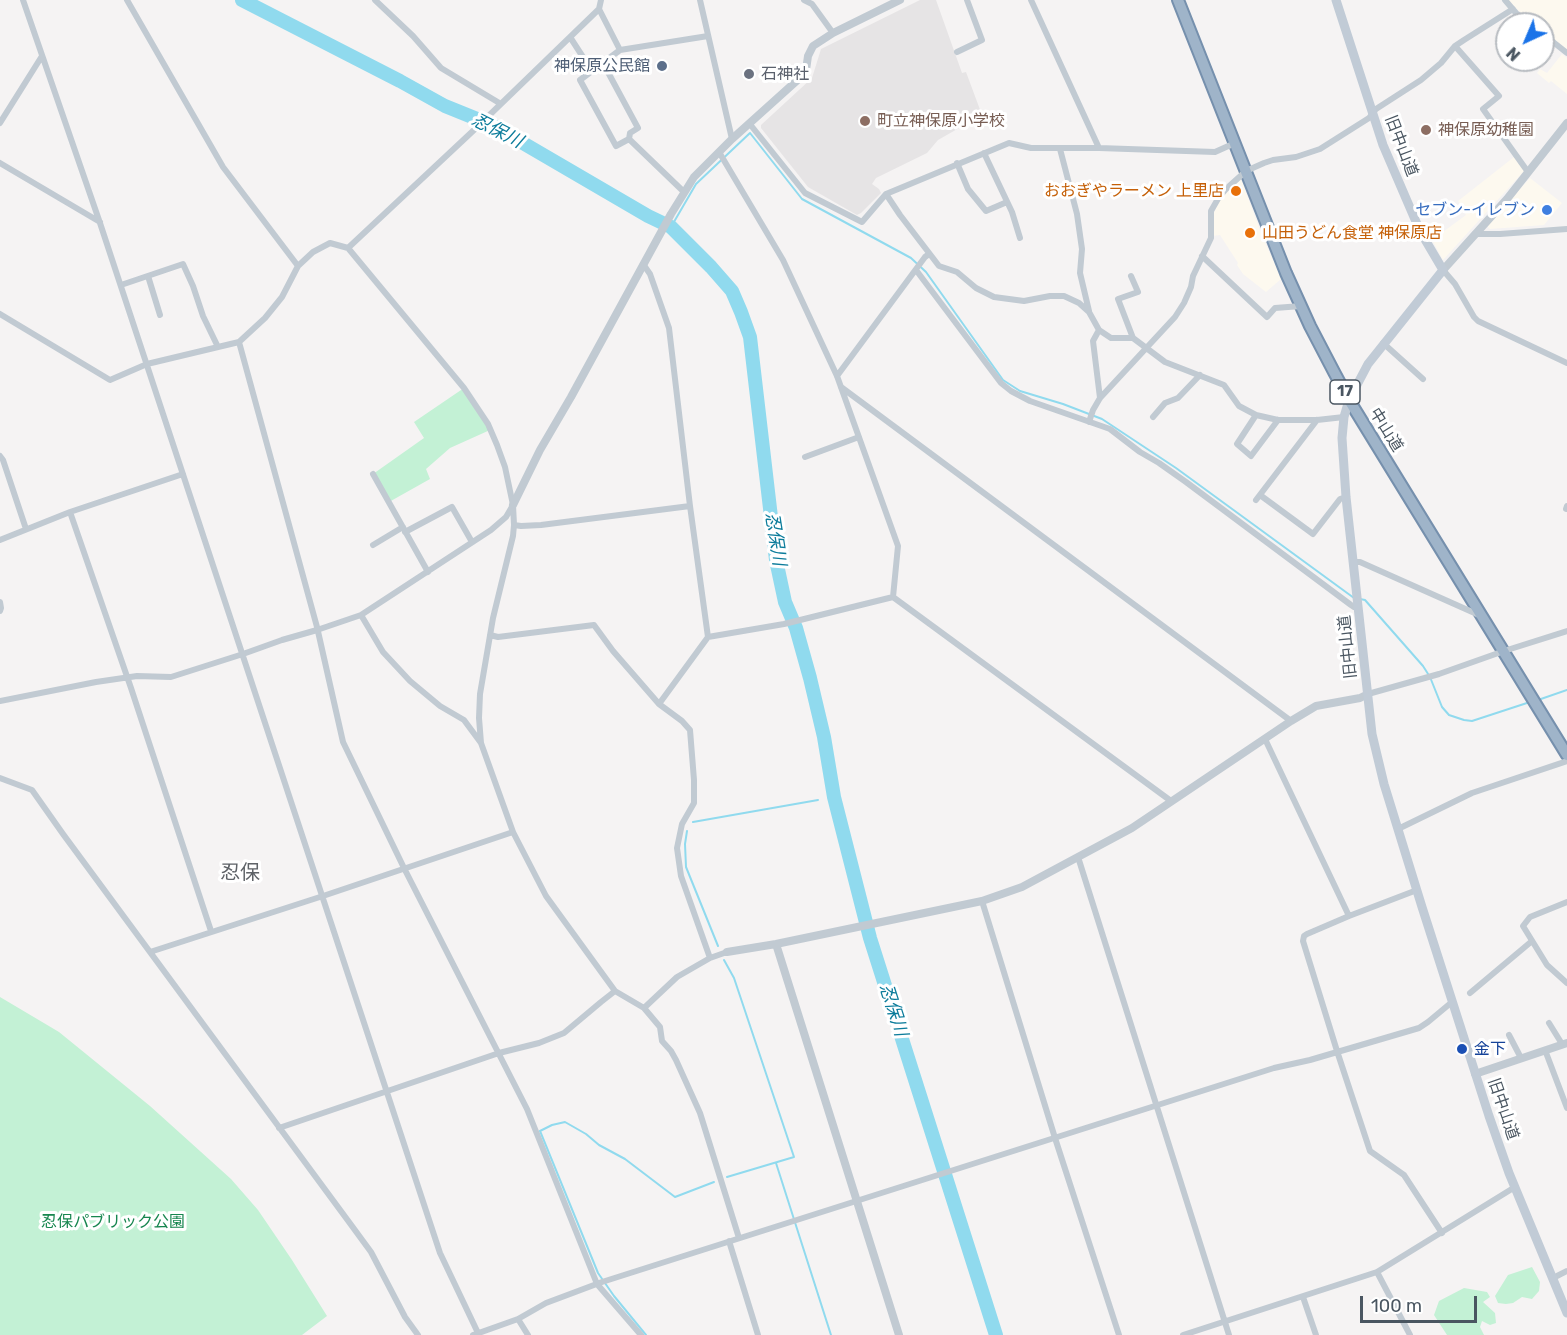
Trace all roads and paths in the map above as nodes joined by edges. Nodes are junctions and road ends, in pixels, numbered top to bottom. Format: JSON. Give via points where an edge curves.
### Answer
{"nodes":[{"id":1,"x":23,"y":0,"type":"edge"},
{"id":2,"x":127,"y":0,"type":"edge"},
{"id":3,"x":375,"y":0,"type":"edge"},
{"id":4,"x":601,"y":0,"type":"edge"},
{"id":5,"x":700,"y":0,"type":"edge"},
{"id":6,"x":804,"y":0,"type":"edge"},
{"id":7,"x":900,"y":0,"type":"edge"},
{"id":8,"x":967,"y":0,"type":"edge"},
{"id":9,"x":1031,"y":0,"type":"edge"},
{"id":10,"x":1178,"y":0,"type":"edge"},
{"id":11,"x":1336,"y":0,"type":"edge"},
{"id":12,"x":1504,"y":0,"type":"edge"},
{"id":13,"x":812,"y":2,"type":"edge"},
{"id":14,"x":600,"y":9,"type":"junction"},
{"id":15,"x":1513,"y":9,"type":"junction"},
{"id":16,"x":1516,"y":12,"type":"edge"},
{"id":17,"x":833,"y":33,"type":"junction"},
{"id":18,"x":708,"y":36,"type":"junction"},
{"id":19,"x":570,"y":37,"type":"junction"},
{"id":20,"x":1555,"y":44,"type":"edge"},
{"id":21,"x":1455,"y":46,"type":"junction"},
{"id":22,"x":620,"y":50,"type":"junction"},
{"id":23,"x":957,"y":51,"type":"dead end"},
{"id":24,"x":1567,"y":53,"type":"edge"},
{"id":25,"x":42,"y":56,"type":"junction"},
{"id":26,"x":603,"y":63,"type":"junction"},
{"id":27,"x":592,"y":71,"type":"junction"},
{"id":28,"x":501,"y":104,"type":"junction"},
{"id":29,"x":1372,"y":114,"type":"junction"},
{"id":30,"x":0,"y":123,"type":"edge"},
{"id":31,"x":749,"y":123,"type":"junction"},
{"id":32,"x":1567,"y":123,"type":"edge"},
{"id":33,"x":629,"y":139,"type":"junction"},
{"id":34,"x":732,"y":139,"type":"junction"},
{"id":35,"x":1235,"y":143,"type":"junction"},
{"id":36,"x":1099,"y":148,"type":"junction"},
{"id":37,"x":1060,"y":149,"type":"junction"},
{"id":38,"x":719,"y":152,"type":"junction"},
{"id":39,"x":984,"y":153,"type":"junction"},
{"id":40,"x":0,"y":163,"type":"edge"},
{"id":41,"x":957,"y":163,"type":"junction"},
{"id":42,"x":1246,"y":171,"type":"junction"},
{"id":43,"x":1528,"y":172,"type":"junction"},
{"id":44,"x":684,"y":192,"type":"junction"},
{"id":45,"x":886,"y":194,"type":"junction"},
{"id":46,"x":1007,"y":202,"type":"junction"},
{"id":47,"x":100,"y":223,"type":"junction"},
{"id":48,"x":1567,"y":229,"type":"edge"},
{"id":49,"x":1475,"y":234,"type":"junction"},
{"id":50,"x":1020,"y":238,"type":"dead end"},
{"id":51,"x":348,"y":248,"type":"junction"},
{"id":52,"x":929,"y":254,"type":"junction"},
{"id":53,"x":1202,"y":256,"type":"junction"},
{"id":54,"x":643,"y":264,"type":"junction"},
{"id":55,"x":298,"y":266,"type":"junction"},
{"id":56,"x":916,"y":270,"type":"junction"},
{"id":57,"x":1443,"y":270,"type":"junction"},
{"id":58,"x":148,"y":276,"type":"junction"},
{"id":59,"x":1131,"y":276,"type":"dead end"},
{"id":60,"x":121,"y":285,"type":"junction"},
{"id":61,"x":1302,"y":306,"type":"junction"},
{"id":62,"x":1089,"y":312,"type":"junction"},
{"id":63,"x":0,"y":314,"type":"edge"},
{"id":64,"x":160,"y":315,"type":"dead end"},
{"id":65,"x":1100,"y":330,"type":"junction"},
{"id":66,"x":1133,"y":338,"type":"junction"},
{"id":67,"x":239,"y":342,"type":"junction"},
{"id":68,"x":1383,"y":343,"type":"junction"},
{"id":69,"x":218,"y":347,"type":"junction"},
{"id":70,"x":1147,"y":347,"type":"junction"},
{"id":71,"x":1567,"y":363,"type":"edge"},
{"id":72,"x":147,"y":364,"type":"junction"},
{"id":73,"x":1200,"y":375,"type":"junction"},
{"id":74,"x":837,"y":376,"type":"junction"},
{"id":75,"x":1423,"y":379,"type":"dead end"},
{"id":76,"x":841,"y":387,"type":"junction"},
{"id":77,"x":1100,"y":398,"type":"junction"},
{"id":78,"x":1349,"y":400,"type":"junction"},
{"id":79,"x":1256,"y":415,"type":"junction"},
{"id":80,"x":1153,"y":417,"type":"dead end"},
{"id":81,"x":1344,"y":417,"type":"junction"},
{"id":82,"x":1278,"y":420,"type":"junction"},
{"id":83,"x":1317,"y":420,"type":"junction"},
{"id":84,"x":1089,"y":422,"type":"junction"},
{"id":85,"x":859,"y":437,"type":"junction"},
{"id":86,"x":0,"y":456,"type":"edge"},
{"id":87,"x":805,"y":457,"type":"dead end"},
{"id":88,"x":183,"y":474,"type":"junction"},
{"id":89,"x":373,"y":474,"type":"dead end"},
{"id":90,"x":1346,"y":497,"type":"junction"},
{"id":91,"x":513,"y":505,"type":"junction"},
{"id":92,"x":690,"y":506,"type":"junction"},
{"id":93,"x":70,"y":512,"type":"junction"},
{"id":94,"x":514,"y":525,"type":"junction"},
{"id":95,"x":26,"y":529,"type":"junction"},
{"id":96,"x":404,"y":530,"type":"junction"},
{"id":97,"x":0,"y":540,"type":"edge"},
{"id":98,"x":472,"y":542,"type":"junction"},
{"id":99,"x":373,"y":545,"type":"dead end"},
{"id":100,"x":1354,"y":562,"type":"junction"},
{"id":101,"x":428,"y":572,"type":"junction"},
{"id":102,"x":893,"y":597,"type":"junction"},
{"id":103,"x":0,"y":602,"type":"edge"},
{"id":104,"x":1358,"y":602,"type":"junction"},
{"id":105,"x":0,"y":611,"type":"edge"},
{"id":106,"x":361,"y":615,"type":"junction"},
{"id":107,"x":1482,"y":617,"type":"junction"},
{"id":108,"x":317,"y":630,"type":"junction"},
{"id":109,"x":1567,"y":631,"type":"edge"},
{"id":110,"x":490,"y":635,"type":"junction"},
{"id":111,"x":708,"y":637,"type":"junction"},
{"id":112,"x":1504,"y":651,"type":"junction"},
{"id":113,"x":243,"y":654,"type":"junction"},
{"id":114,"x":127,"y":677,"type":"junction"},
{"id":115,"x":1368,"y":694,"type":"junction"},
{"id":116,"x":0,"y":701,"type":"edge"},
{"id":117,"x":659,"y":704,"type":"junction"},
{"id":118,"x":1291,"y":721,"type":"junction"},
{"id":119,"x":1265,"y":739,"type":"junction"},
{"id":120,"x":481,"y":744,"type":"junction"},
{"id":121,"x":1567,"y":755,"type":"edge"},
{"id":122,"x":1567,"y":761,"type":"edge"},
{"id":123,"x":0,"y":778,"type":"edge"},
{"id":124,"x":1171,"y":801,"type":"junction"},
{"id":125,"x":1398,"y":829,"type":"junction"},
{"id":126,"x":513,"y":832,"type":"junction"},
{"id":127,"x":1078,"y":857,"type":"junction"},
{"id":128,"x":404,"y":868,"type":"junction"},
{"id":129,"x":1417,"y":890,"type":"junction"},
{"id":130,"x":323,"y":896,"type":"junction"},
{"id":131,"x":982,"y":901,"type":"junction"},
{"id":132,"x":1567,"y":902,"type":"edge"},
{"id":133,"x":1349,"y":916,"type":"junction"},
{"id":134,"x":212,"y":931,"type":"junction"},
{"id":135,"x":1532,"y":941,"type":"junction"},
{"id":136,"x":776,"y":944,"type":"junction"},
{"id":137,"x":150,"y":952,"type":"junction"},
{"id":138,"x":727,"y":952,"type":"joint"},
{"id":139,"x":710,"y":958,"type":"junction"},
{"id":140,"x":1567,"y":983,"type":"edge"},
{"id":141,"x":615,"y":991,"type":"junction"},
{"id":142,"x":1470,"y":993,"type":"dead end"},
{"id":143,"x":1452,"y":1002,"type":"junction"},
{"id":144,"x":644,"y":1008,"type":"junction"},
{"id":145,"x":1548,"y":1023,"type":"dead end"},
{"id":146,"x":1509,"y":1035,"type":"dead end"},
{"id":147,"x":1564,"y":1043,"type":"edge"},
{"id":148,"x":1545,"y":1050,"type":"junction"},
{"id":149,"x":1337,"y":1051,"type":"junction"},
{"id":150,"x":500,"y":1053,"type":"junction"},
{"id":151,"x":1521,"y":1058,"type":"junction"},
{"id":152,"x":1475,"y":1074,"type":"junction"},
{"id":153,"x":388,"y":1091,"type":"junction"},
{"id":154,"x":1158,"y":1106,"type":"junction"},
{"id":155,"x":1567,"y":1108,"type":"edge"},
{"id":156,"x":279,"y":1128,"type":"junction"},
{"id":157,"x":1055,"y":1138,"type":"junction"},
{"id":158,"x":1515,"y":1187,"type":"junction"},
{"id":159,"x":857,"y":1201,"type":"junction"},
{"id":160,"x":1442,"y":1233,"type":"junction"},
{"id":161,"x":739,"y":1238,"type":"junction"},
{"id":162,"x":729,"y":1241,"type":"junction"},
{"id":163,"x":1567,"y":1271,"type":"edge"},
{"id":164,"x":1377,"y":1272,"type":"junction"},
{"id":165,"x":1553,"y":1278,"type":"junction"},
{"id":166,"x":597,"y":1284,"type":"junction"},
{"id":167,"x":1303,"y":1296,"type":"junction"},
{"id":168,"x":1565,"y":1301,"type":"edge"},
{"id":169,"x":1567,"y":1313,"type":"edge"},
{"id":170,"x":518,"y":1319,"type":"junction"},
{"id":171,"x":1225,"y":1322,"type":"junction"},
{"id":172,"x":476,"y":1334,"type":"edge"},
{"id":173,"x":418,"y":1335,"type":"edge"},
{"id":174,"x":528,"y":1335,"type":"edge"},
{"id":175,"x":641,"y":1335,"type":"edge"},
{"id":176,"x":758,"y":1335,"type":"edge"},
{"id":177,"x":899,"y":1335,"type":"edge"},
{"id":178,"x":1119,"y":1335,"type":"edge"},
{"id":179,"x":1183,"y":1335,"type":"edge"},
{"id":180,"x":1228,"y":1335,"type":"edge"},
{"id":181,"x":1316,"y":1335,"type":"edge"},
{"id":182,"x":1410,"y":1335,"type":"edge"}],
"edges":[{"from":1,"to":25,"type":"street"},
{"from":2,"to":55,"type":"street","via":[[223,166]]},
{"from":3,"to":28,"type":"street","via":[[441,68]]},
{"from":4,"to":14,"type":"street"},
{"from":5,"to":18,"type":"street"},
{"from":6,"to":13,"type":"street"},
{"from":7,"to":17,"type":"street"},
{"from":8,"to":23,"type":"street","via":[[982,40]]},
{"from":9,"to":36,"type":"street"},
{"from":10,"to":35,"type":"highway","name":"中山道","number":"17"},
{"from":11,"to":29,"type":"main road","name":"旧中山道"},
{"from":12,"to":15,"type":"street"},
{"from":13,"to":17,"type":"street"},
{"from":14,"to":19,"type":"street"},
{"from":14,"to":22,"type":"street"},
{"from":15,"to":16,"type":"street"},
{"from":15,"to":21,"type":"street"},
{"from":17,"to":31,"type":"street","via":[[813,46],[802,76]]},
{"from":18,"to":22,"type":"street"},
{"from":18,"to":34,"type":"street"},
{"from":19,"to":27,"type":"street"},
{"from":19,"to":28,"type":"street"},
{"from":20,"to":24,"type":"street"},
{"from":21,"to":29,"type":"street","via":[[1431,72]]},
{"from":21,"to":43,"type":"street","via":[[1499,96],[1483,110]]},
{"from":22,"to":26,"type":"street"},
{"from":25,"to":30,"type":"street"},
{"from":25,"to":47,"type":"street"},
{"from":26,"to":27,"type":"street"},
{"from":26,"to":33,"type":"street","via":[[638,128]]},
{"from":27,"to":33,"type":"street","via":[[580,80],[616,146]]},
{"from":28,"to":51,"type":"street"},
{"from":29,"to":42,"type":"street","via":[[1320,150],[1273,160]]},
{"from":29,"to":57,"type":"main road","name":"旧中山道","via":[[1420,231]]},
{"from":31,"to":34,"type":"street"},
{"from":31,"to":45,"type":"street","via":[[805,193],[862,222]]},
{"from":32,"to":43,"type":"street"},
{"from":33,"to":44,"type":"street"},
{"from":34,"to":38,"type":"street"},
{"from":35,"to":36,"type":"street","via":[[1215,152]]},
{"from":35,"to":42,"type":"highway","name":"中山道","number":"17"},
{"from":36,"to":37,"type":"street"},
{"from":37,"to":39,"type":"street","via":[[1009,143]]},
{"from":37,"to":62,"type":"street","via":[[1077,214],[1082,249],[1080,273]]},
{"from":38,"to":44,"type":"street"},
{"from":38,"to":74,"type":"street","via":[[783,260]]},
{"from":39,"to":41,"type":"street"},
{"from":39,"to":46,"type":"street"},
{"from":40,"to":47,"type":"street"},
{"from":41,"to":45,"type":"street"},
{"from":41,"to":46,"type":"street","via":[[968,189],[986,211]]},
{"from":42,"to":53,"type":"street","via":[[1219,197],[1211,212],[1211,238]]},
{"from":42,"to":61,"type":"highway","name":"中山道","number":"17"},
{"from":43,"to":49,"type":"street"},
{"from":44,"to":54,"type":"street"},
{"from":45,"to":52,"type":"street"},
{"from":46,"to":50,"type":"street"},
{"from":47,"to":60,"type":"street"},
{"from":48,"to":49,"type":"street"},
{"from":49,"to":57,"type":"street"},
{"from":51,"to":55,"type":"street","via":[[330,243]]},
{"from":51,"to":91,"type":"street","via":[[473,400],[497,445]]},
{"from":52,"to":56,"type":"street"},
{"from":52,"to":62,"type":"street","via":[[939,266],[957,272],[994,297],[1023,301],[1064,296]]},
{"from":53,"to":61,"type":"street","via":[[1267,317],[1275,308]]},
{"from":53,"to":70,"type":"street","via":[[1184,303]]},
{"from":54,"to":91,"type":"street"},
{"from":54,"to":92,"type":"street","via":[[669,328]]},
{"from":55,"to":67,"type":"street","via":[[282,297]]},
{"from":56,"to":74,"type":"street"},
{"from":56,"to":84,"type":"street","via":[[1001,383],[1030,401]]},
{"from":57,"to":68,"type":"main road","name":"旧中山道"},
{"from":57,"to":71,"type":"street","via":[[1478,321]]},
{"from":58,"to":60,"type":"street"},
{"from":58,"to":64,"type":"street"},
{"from":58,"to":69,"type":"street","via":[[183,264]]},
{"from":59,"to":66,"type":"street","via":[[1138,292],[1118,299]]},
{"from":60,"to":72,"type":"street"},
{"from":61,"to":78,"type":"highway","name":"中山道","number":"17"},
{"from":62,"to":65,"type":"street"},
{"from":63,"to":72,"type":"street","via":[[110,380]]},
{"from":65,"to":66,"type":"street","via":[[1111,338]]},
{"from":65,"to":77,"type":"street","via":[[1093,341]]},
{"from":66,"to":70,"type":"street"},
{"from":67,"to":69,"type":"street"},
{"from":67,"to":108,"type":"street"},
{"from":68,"to":75,"type":"street"},
{"from":68,"to":78,"type":"main road","name":"旧中山道"},
{"from":69,"to":72,"type":"street"},
{"from":70,"to":73,"type":"street","via":[[1165,362]]},
{"from":70,"to":77,"type":"street"},
{"from":72,"to":88,"type":"street"},
{"from":73,"to":79,"type":"street","via":[[1224,385],[1239,406]]},
{"from":73,"to":80,"type":"street"},
{"from":74,"to":76,"type":"street"},
{"from":76,"to":85,"type":"street"},
{"from":76,"to":118,"type":"street"},
{"from":77,"to":84,"type":"street"},
{"from":78,"to":81,"type":"main road","name":"旧中山道"},
{"from":78,"to":107,"type":"highway","name":"中山道","number":"17"},
{"from":79,"to":82,"type":"street"},
{"from":79,"to":82,"type":"street","via":[[1237,444],[1251,456]]},
{"from":81,"to":83,"type":"street"},
{"from":81,"to":90,"type":"main road","name":"旧中山道"},
{"from":82,"to":83,"type":"street"},
{"from":83,"to":90,"type":"street","via":[[1258,498],[1313,534],[1340,499]]},
{"from":84,"to":104,"type":"street","via":[[1110,429],[1159,463],[1351,605],[1354,607]]},
{"from":85,"to":87,"type":"street"},
{"from":85,"to":102,"type":"street","via":[[898,546]]},
{"from":86,"to":95,"type":"street"},
{"from":88,"to":93,"type":"street"},
{"from":88,"to":113,"type":"street"},
{"from":89,"to":96,"type":"street"},
{"from":90,"to":100,"type":"main road","name":"旧中山道"},
{"from":91,"to":94,"type":"street"},
{"from":91,"to":98,"type":"street","via":[[506,517]]},
{"from":92,"to":94,"type":"street"},
{"from":92,"to":111,"type":"street"},
{"from":93,"to":95,"type":"street"},
{"from":93,"to":114,"type":"street"},
{"from":94,"to":110,"type":"street"},
{"from":95,"to":97,"type":"street"},
{"from":96,"to":98,"type":"street","via":[[452,507]]},
{"from":96,"to":99,"type":"street"},
{"from":96,"to":101,"type":"street"},
{"from":98,"to":101,"type":"street"},
{"from":100,"to":104,"type":"main road","name":"旧中山道"},
{"from":100,"to":107,"type":"street"},
{"from":101,"to":106,"type":"street"},
{"from":102,"to":111,"type":"street","via":[[800,621]]},
{"from":102,"to":124,"type":"street"},
{"from":103,"to":105,"type":"street"},
{"from":104,"to":115,"type":"main road","name":"旧中山道"},
{"from":106,"to":108,"type":"street"},
{"from":106,"to":120,"type":"street","via":[[383,652],[410,681],[464,720]]},
{"from":107,"to":112,"type":"highway","name":"中山道","number":"17"},
{"from":108,"to":113,"type":"street"},
{"from":108,"to":128,"type":"street","via":[[342,742]]},
{"from":109,"to":112,"type":"street"},
{"from":110,"to":117,"type":"street","via":[[594,625]]},
{"from":110,"to":120,"type":"street","via":[[480,694]]},
{"from":111,"to":117,"type":"street"},
{"from":112,"to":115,"type":"street"},
{"from":112,"to":121,"type":"highway","name":"中山道","number":"17"},
{"from":113,"to":114,"type":"street","via":[[171,677]]},
{"from":113,"to":130,"type":"street"},
{"from":114,"to":116,"type":"street"},
{"from":114,"to":134,"type":"street"},
{"from":115,"to":118,"type":"street","via":[[1316,706]]},
{"from":115,"to":125,"type":"main road","name":"旧中山道","via":[[1374,747]]},
{"from":117,"to":139,"type":"street","via":[[690,730],[694,803],[682,824],[677,848],[681,876]]},
{"from":118,"to":119,"type":"street"},
{"from":119,"to":124,"type":"street"},
{"from":119,"to":133,"type":"street"},
{"from":120,"to":126,"type":"street"},
{"from":122,"to":125,"type":"street","via":[[1472,793]]},
{"from":123,"to":137,"type":"street","via":[[32,790]]},
{"from":124,"to":127,"type":"street","via":[[1132,828]]},
{"from":125,"to":129,"type":"main road","name":"旧中山道"},
{"from":126,"to":128,"type":"street"},
{"from":126,"to":141,"type":"street","via":[[546,896]]},
{"from":127,"to":131,"type":"street","via":[[1022,887]]},
{"from":127,"to":154,"type":"street"},
{"from":128,"to":130,"type":"street"},
{"from":128,"to":150,"type":"street"},
{"from":129,"to":133,"type":"street"},
{"from":129,"to":143,"type":"main road","name":"旧中山道"},
{"from":130,"to":134,"type":"street"},
{"from":130,"to":153,"type":"street"},
{"from":131,"to":136,"type":"street"},
{"from":131,"to":157,"type":"street"},
{"from":132,"to":135,"type":"street","via":[[1530,917],[1522,926]]},
{"from":133,"to":149,"type":"street","via":[[1307,934],[1303,940]]},
{"from":134,"to":137,"type":"street"},
{"from":135,"to":140,"type":"street","via":[[1547,964]]},
{"from":135,"to":142,"type":"street"},
{"from":136,"to":138,"type":"street"},
{"from":136,"to":159,"type":"street"},
{"from":137,"to":156,"type":"street"},
{"from":138,"to":139,"type":"street"},
{"from":139,"to":144,"type":"street","via":[[677,977]]},
{"from":141,"to":144,"type":"street"},
{"from":141,"to":150,"type":"street","via":[[564,1033]]},
{"from":143,"to":149,"type":"street","via":[[1419,1028]]},
{"from":143,"to":152,"type":"main road","name":"旧中山道"},
{"from":144,"to":161,"type":"street","via":[[660,1027],[662,1041],[676,1060],[700,1113]]},
{"from":145,"to":147,"type":"street"},
{"from":146,"to":151,"type":"street"},
{"from":147,"to":148,"type":"street"},
{"from":148,"to":151,"type":"street"},
{"from":148,"to":155,"type":"street"},
{"from":149,"to":154,"type":"street"},
{"from":149,"to":160,"type":"street","via":[[1370,1151],[1404,1175]]},
{"from":150,"to":153,"type":"street"},
{"from":150,"to":166,"type":"street","via":[[527,1108]]},
{"from":151,"to":152,"type":"street"},
{"from":152,"to":158,"type":"main road","name":"旧中山道"},
{"from":153,"to":156,"type":"street"},
{"from":153,"to":172,"type":"street","via":[[440,1253]]},
{"from":154,"to":157,"type":"street"},
{"from":154,"to":171,"type":"street"},
{"from":156,"to":173,"type":"street","via":[[371,1252]]},
{"from":157,"to":159,"type":"street"},
{"from":157,"to":178,"type":"street"},
{"from":158,"to":160,"type":"street"},
{"from":158,"to":165,"type":"main road","name":"旧中山道"},
{"from":159,"to":161,"type":"street"},
{"from":159,"to":177,"type":"street"},
{"from":160,"to":164,"type":"street"},
{"from":161,"to":162,"type":"street"},
{"from":162,"to":166,"type":"street"},
{"from":162,"to":176,"type":"street"},
{"from":163,"to":165,"type":"street"},
{"from":164,"to":167,"type":"street"},
{"from":164,"to":182,"type":"street"},
{"from":165,"to":168,"type":"main road","name":"旧中山道"},
{"from":166,"to":170,"type":"street","via":[[546,1303]]},
{"from":166,"to":175,"type":"street"},
{"from":167,"to":171,"type":"street"},
{"from":167,"to":181,"type":"street"},
{"from":168,"to":169,"type":"main road","name":"旧中山道"},
{"from":170,"to":172,"type":"street"},
{"from":170,"to":174,"type":"street"},
{"from":171,"to":179,"type":"street"},
{"from":171,"to":180,"type":"street"}]}
